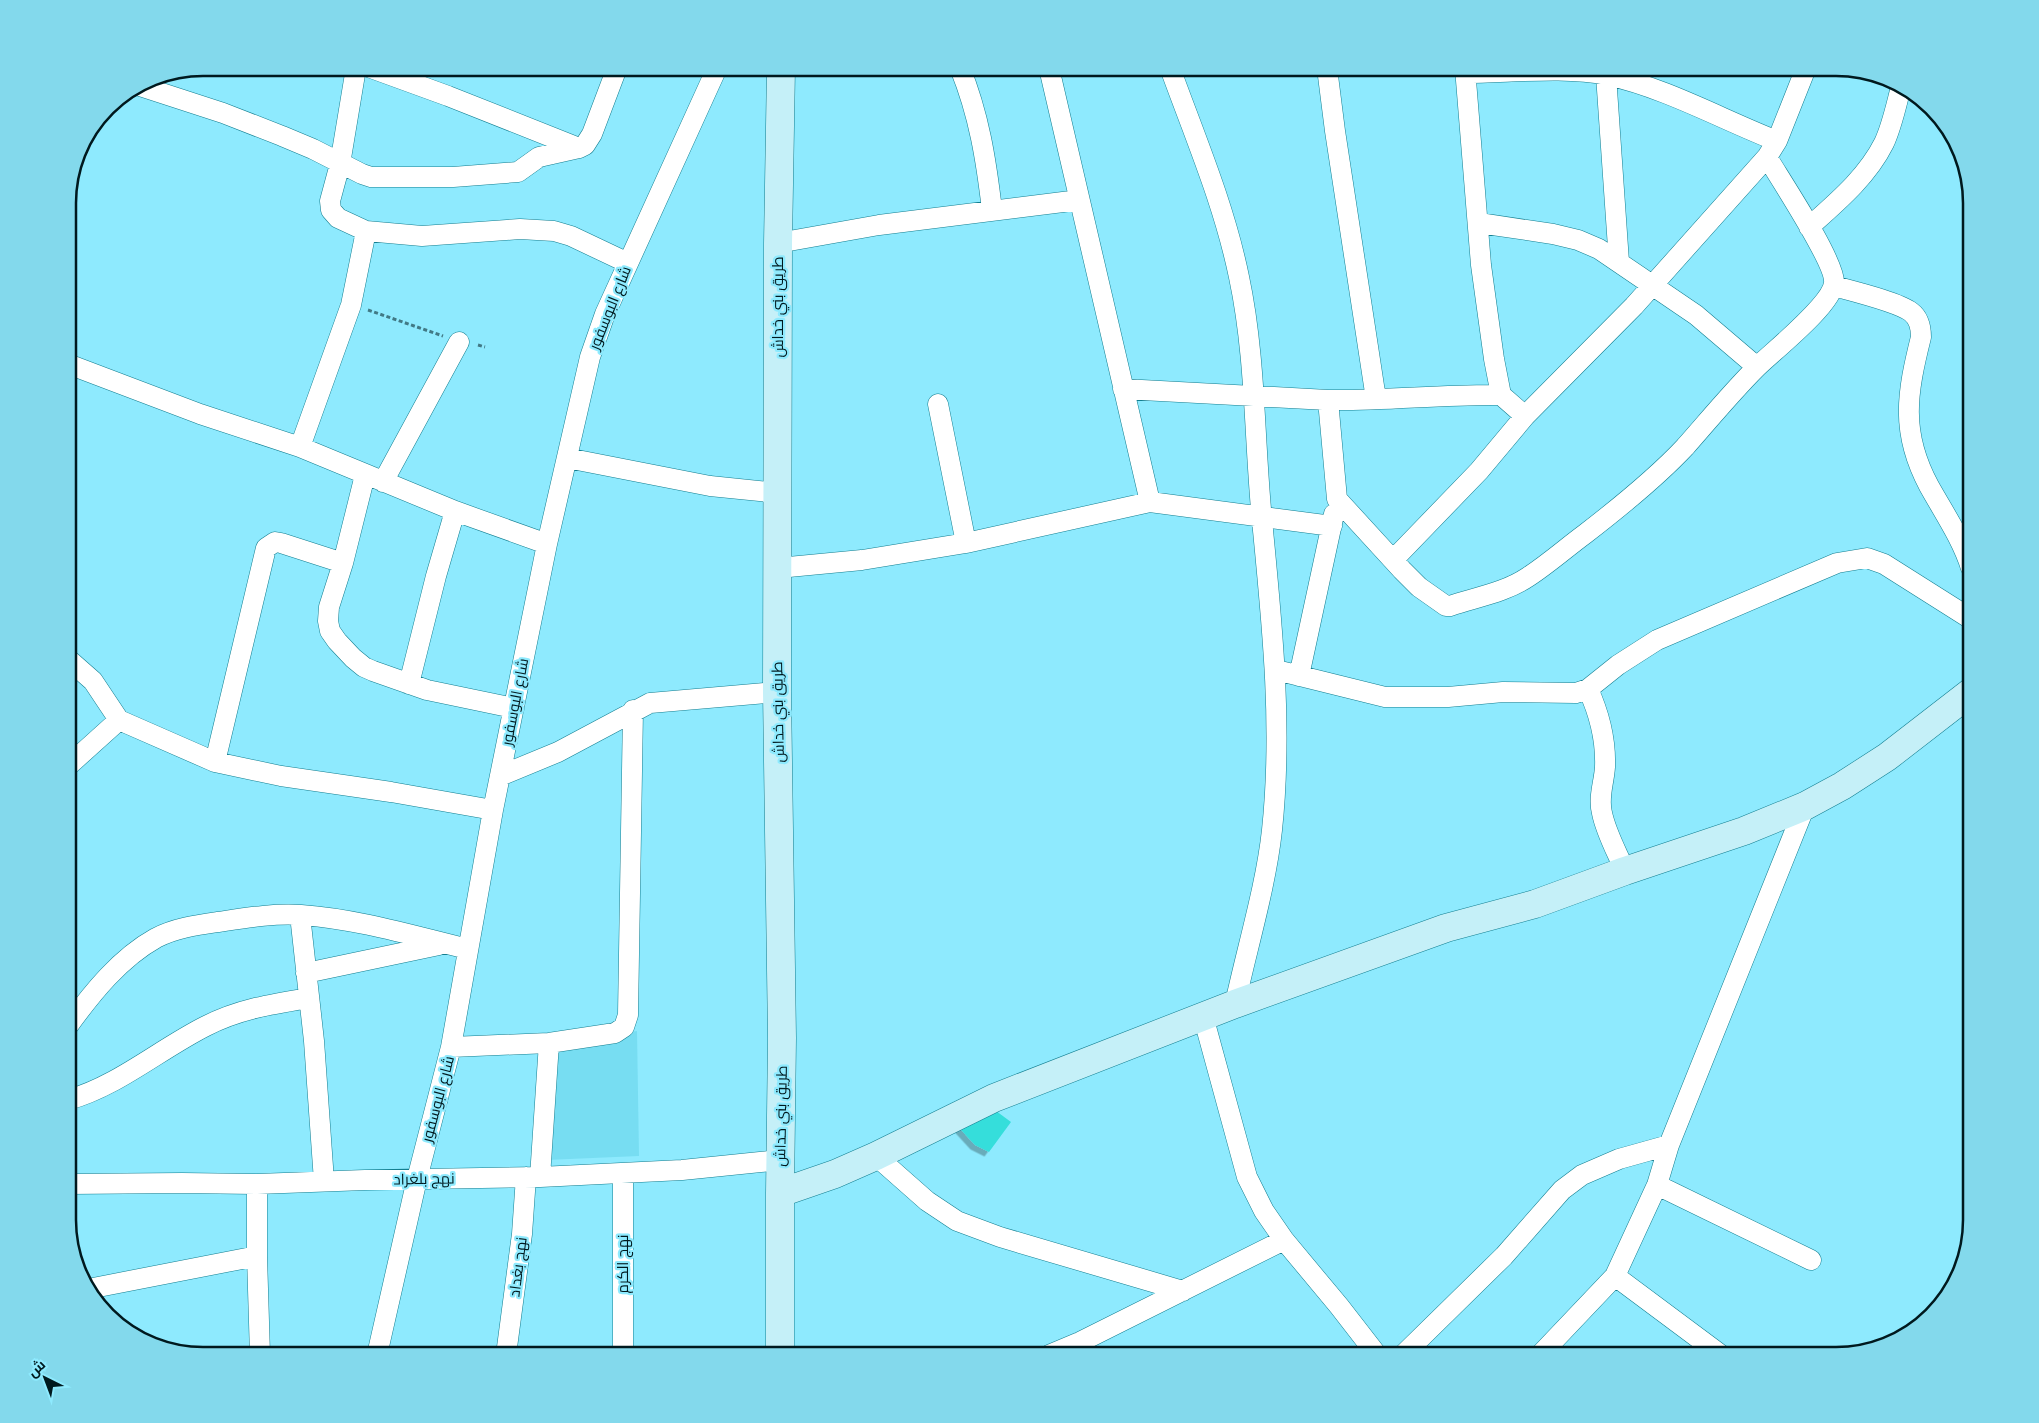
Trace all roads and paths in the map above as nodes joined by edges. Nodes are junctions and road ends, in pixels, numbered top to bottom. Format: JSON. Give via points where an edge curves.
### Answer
{"nodes":[{"id":1,"x":1051,"y":76,"type":"edge"},
{"id":2,"x":1173,"y":76,"type":"edge"},
{"id":3,"x":1328,"y":76,"type":"edge"},
{"id":4,"x":1466,"y":76,"type":"edge"},
{"id":5,"x":1606,"y":76,"type":"edge"},
{"id":6,"x":1610,"y":76,"type":"edge"},
{"id":7,"x":1803,"y":76,"type":"edge"},
{"id":8,"x":355,"y":77,"type":"edge"},
{"id":9,"x":395,"y":77,"type":"edge"},
{"id":10,"x":614,"y":77,"type":"edge"},
{"id":11,"x":713,"y":77,"type":"edge"},
{"id":12,"x":781,"y":77,"type":"edge"},
{"id":13,"x":963,"y":77,"type":"edge"},
{"id":14,"x":148,"y":89,"type":"edge"},
{"id":15,"x":1899,"y":94,"type":"edge"},
{"id":16,"x":579,"y":148,"type":"junction"},
{"id":17,"x":1772,"y":149,"type":"junction"},
{"id":18,"x":340,"y":164,"type":"junction"},
{"id":19,"x":1079,"y":200,"type":"junction"},
{"id":20,"x":992,"y":210,"type":"junction"},
{"id":21,"x":1479,"y":223,"type":"junction"},
{"id":22,"x":1809,"y":227,"type":"junction"},
{"id":23,"x":366,"y":231,"type":"junction"},
{"id":24,"x":778,"y":244,"type":"junction"},
{"id":25,"x":1619,"y":262,"type":"junction"},
{"id":26,"x":628,"y":263,"type":"junction"},
{"id":27,"x":1653,"y":286,"type":"junction"},
{"id":28,"x":1834,"y":286,"type":"junction"},
{"id":29,"x":351,"y":305,"type":"junction"},
{"id":30,"x":458,"y":342,"type":"junction"},
{"id":31,"x":485,"y":347,"type":"dead end"},
{"id":32,"x":77,"y":367,"type":"edge"},
{"id":33,"x":1757,"y":367,"type":"junction"},
{"id":34,"x":1123,"y":389,"type":"junction"},
{"id":35,"x":1501,"y":395,"type":"junction"},
{"id":36,"x":1255,"y":396,"type":"junction"},
{"id":37,"x":1376,"y":399,"type":"junction"},
{"id":38,"x":1328,"y":400,"type":"junction"},
{"id":39,"x":938,"y":404,"type":"dead end"},
{"id":40,"x":1525,"y":416,"type":"junction"},
{"id":41,"x":300,"y":447,"type":"junction"},
{"id":42,"x":567,"y":458,"type":"junction"},
{"id":43,"x":365,"y":475,"type":"junction"},
{"id":44,"x":384,"y":482,"type":"junction"},
{"id":45,"x":778,"y":494,"type":"junction"},
{"id":46,"x":1337,"y":499,"type":"junction"},
{"id":47,"x":1150,"y":502,"type":"junction"},
{"id":48,"x":455,"y":510,"type":"junction"},
{"id":49,"x":1262,"y":515,"type":"junction"},
{"id":50,"x":1332,"y":526,"type":"junction"},
{"id":51,"x":966,"y":543,"type":"junction"},
{"id":52,"x":547,"y":544,"type":"junction"},
{"id":53,"x":1963,"y":547,"type":"edge"},
{"id":54,"x":1394,"y":560,"type":"junction"},
{"id":55,"x":343,"y":563,"type":"junction"},
{"id":56,"x":778,"y":568,"type":"junction"},
{"id":57,"x":1963,"y":613,"type":"edge"},
{"id":58,"x":77,"y":667,"type":"edge"},
{"id":59,"x":1276,"y":670,"type":"junction"},
{"id":60,"x":1299,"y":676,"type":"junction"},
{"id":61,"x":410,"y":684,"type":"junction"},
{"id":62,"x":1588,"y":689,"type":"junction"},
{"id":63,"x":777,"y":692,"type":"junction"},
{"id":64,"x":1963,"y":699,"type":"edge"},
{"id":65,"x":514,"y":708,"type":"junction"},
{"id":66,"x":633,"y":710,"type":"junction"},
{"id":67,"x":119,"y":720,"type":"junction"},
{"id":68,"x":77,"y":758,"type":"edge"},
{"id":69,"x":215,"y":762,"type":"junction"},
{"id":70,"x":500,"y":776,"type":"junction"},
{"id":71,"x":1806,"y":806,"type":"junction"},
{"id":72,"x":493,"y":810,"type":"junction"},
{"id":73,"x":1625,"y":870,"type":"junction"},
{"id":74,"x":300,"y":915,"type":"junction"},
{"id":75,"x":446,"y":943,"type":"junction"},
{"id":76,"x":468,"y":949,"type":"junction"},
{"id":77,"x":306,"y":973,"type":"junction"},
{"id":78,"x":309,"y":998,"type":"junction"},
{"id":79,"x":1235,"y":1004,"type":"junction"},
{"id":80,"x":77,"y":1015,"type":"edge"},
{"id":81,"x":1203,"y":1016,"type":"junction"},
{"id":82,"x":549,"y":1043,"type":"junction"},
{"id":83,"x":451,"y":1047,"type":"junction"},
{"id":84,"x":77,"y":1097,"type":"edge"},
{"id":85,"x":1669,"y":1146,"type":"junction"},
{"id":86,"x":876,"y":1156,"type":"junction"},
{"id":87,"x":780,"y":1160,"type":"junction"},
{"id":88,"x":623,"y":1173,"type":"junction"},
{"id":89,"x":533,"y":1177,"type":"junction"},
{"id":90,"x":417,"y":1179,"type":"junction"},
{"id":91,"x":324,"y":1181,"type":"junction"},
{"id":92,"x":77,"y":1184,"type":"edge"},
{"id":93,"x":257,"y":1184,"type":"junction"},
{"id":94,"x":1657,"y":1186,"type":"junction"},
{"id":95,"x":780,"y":1193,"type":"junction"},
{"id":96,"x":1284,"y":1240,"type":"junction"},
{"id":97,"x":257,"y":1256,"type":"junction"},
{"id":98,"x":1810,"y":1260,"type":"dead end"},
{"id":99,"x":1615,"y":1276,"type":"junction"},
{"id":100,"x":97,"y":1288,"type":"edge"},
{"id":101,"x":1183,"y":1291,"type":"junction"},
{"id":102,"x":260,"y":1347,"type":"edge"},
{"id":103,"x":379,"y":1347,"type":"edge"},
{"id":104,"x":507,"y":1347,"type":"edge"},
{"id":105,"x":623,"y":1347,"type":"edge"},
{"id":106,"x":780,"y":1347,"type":"edge"},
{"id":107,"x":1083,"y":1347,"type":"edge"},
{"id":108,"x":1370,"y":1347,"type":"edge"},
{"id":109,"x":1412,"y":1347,"type":"edge"},
{"id":110,"x":1553,"y":1347,"type":"edge"},
{"id":111,"x":1709,"y":1347,"type":"edge"}],
"edges":[{"from":1,"to":19,"type":"street"},
{"from":2,"to":36,"type":"street","via":[[1225,219],[1240,279]]},
{"from":3,"to":37,"type":"street"},
{"from":4,"to":21,"type":"street"},
{"from":5,"to":25,"type":"street"},
{"from":6,"to":17,"type":"street","via":[[1654,89]]},
{"from":7,"to":17,"type":"street"},
{"from":8,"to":18,"type":"street"},
{"from":9,"to":16,"type":"street"},
{"from":10,"to":16,"type":"street","via":[[592,134]]},
{"from":11,"to":26,"type":"street","name":"شارع البوسفور"},
{"from":12,"to":24,"type":"street","name":"طريق بني خداش"},
{"from":13,"to":20,"type":"street","via":[[985,149]]},
{"from":14,"to":18,"type":"street","via":[[263,129]]},
{"from":15,"to":22,"type":"street","via":[[1884,143],[1864,174]]},
{"from":16,"to":18,"type":"street","via":[[539,157],[522,171],[499,175],[371,177]]},
{"from":17,"to":22,"type":"street"},
{"from":17,"to":27,"type":"street"},
{"from":18,"to":23,"type":"street","via":[[330,201],[331,210],[338,218]]},
{"from":19,"to":20,"type":"street"},
{"from":19,"to":34,"type":"street"},
{"from":20,"to":24,"type":"street","via":[[880,225]]},
{"from":21,"to":25,"type":"street","via":[[1553,234],[1592,246]]},
{"from":21,"to":35,"type":"street","via":[[1481,265]]},
{"from":22,"to":28,"type":"street","via":[[1832,270]]},
{"from":23,"to":26,"type":"street","via":[[422,236],[538,229],[571,236]]},
{"from":23,"to":29,"type":"street"},
{"from":24,"to":45,"type":"street","name":"طريق بني خداش"},
{"from":25,"to":27,"type":"street"},
{"from":26,"to":42,"type":"street","name":"شارع البوسفور","via":[[590,357]]},
{"from":27,"to":33,"type":"street","via":[[1696,315]]},
{"from":27,"to":40,"type":"street"},
{"from":28,"to":33,"type":"street","via":[[1794,336]]},
{"from":28,"to":53,"type":"street","via":[[1911,312],[1918,321],[1920,337],[1909,389],[1911,437],[1928,484]]},
{"from":29,"to":30,"type":"path"},
{"from":29,"to":41,"type":"street"},
{"from":30,"to":31,"type":"path"},
{"from":30,"to":44,"type":"street"},
{"from":32,"to":41,"type":"street","via":[[200,414]]},
{"from":33,"to":54,"type":"street","via":[[1684,447],[1635,494],[1527,578],[1512,586],[1446,606],[1419,587]]},
{"from":34,"to":36,"type":"street"},
{"from":34,"to":47,"type":"street"},
{"from":35,"to":37,"type":"street"},
{"from":35,"to":40,"type":"street"},
{"from":36,"to":38,"type":"street"},
{"from":36,"to":49,"type":"street"},
{"from":37,"to":38,"type":"street"},
{"from":38,"to":46,"type":"street"},
{"from":39,"to":51,"type":"street"},
{"from":40,"to":54,"type":"street"},
{"from":41,"to":43,"type":"street"},
{"from":42,"to":45,"type":"street","via":[[710,486]]},
{"from":42,"to":52,"type":"street","name":"شارع البوسفور"},
{"from":43,"to":44,"type":"street"},
{"from":43,"to":55,"type":"street"},
{"from":44,"to":48,"type":"street"},
{"from":45,"to":56,"type":"street","name":"طريق بني خداش"},
{"from":46,"to":50,"type":"street"},
{"from":46,"to":54,"type":"street"},
{"from":47,"to":49,"type":"street"},
{"from":47,"to":51,"type":"street"},
{"from":48,"to":52,"type":"street"},
{"from":48,"to":61,"type":"street"},
{"from":49,"to":50,"type":"street"},
{"from":49,"to":59,"type":"street"},
{"from":50,"to":60,"type":"street"},
{"from":51,"to":56,"type":"street","via":[[862,560]]},
{"from":52,"to":65,"type":"street","name":"شارع البوسفور"},
{"from":55,"to":61,"type":"street","via":[[329,607],[330,631],[364,667]]},
{"from":55,"to":69,"type":"street","via":[[281,543],[275,542],[266,548]]},
{"from":56,"to":63,"type":"street","name":"طريق بني خداش"},
{"from":57,"to":62,"type":"street","via":[[1884,564],[1868,558],[1853,559],[1836,563],[1657,640]]},
{"from":58,"to":67,"type":"street","via":[[93,681]]},
{"from":59,"to":60,"type":"street"},
{"from":59,"to":79,"type":"street","via":[[1272,833]]},
{"from":60,"to":62,"type":"street","via":[[1386,697],[1448,697],[1503,692],[1576,693]]},
{"from":61,"to":65,"type":"street"},
{"from":62,"to":73,"type":"street","via":[[1604,745],[1602,813]]},
{"from":63,"to":66,"type":"street","via":[[661,701]]},
{"from":63,"to":87,"type":"street","name":"طريق بني خداش","via":[[782,1038]]},
{"from":64,"to":71,"type":"street","via":[[1886,757]]},
{"from":65,"to":70,"type":"street","name":"شارع البوسفور"},
{"from":66,"to":70,"type":"street","via":[[558,752]]},
{"from":66,"to":82,"type":"street","via":[[627,1022],[615,1033]]},
{"from":67,"to":68,"type":"street"},
{"from":67,"to":69,"type":"street"},
{"from":69,"to":72,"type":"street","via":[[281,776]]},
{"from":70,"to":72,"type":"street","name":"شارع البوسفور"},
{"from":71,"to":73,"type":"street"},
{"from":71,"to":85,"type":"street"},
{"from":72,"to":76,"type":"street","name":"شارع البوسفور"},
{"from":73,"to":79,"type":"street","via":[[1535,904],[1437,931]]},
{"from":74,"to":75,"type":"street","via":[[340,920]]},
{"from":74,"to":77,"type":"street"},
{"from":74,"to":80,"type":"street","via":[[243,918],[190,926],[157,938],[125,959]]},
{"from":75,"to":76,"type":"street"},
{"from":75,"to":77,"type":"street"},
{"from":76,"to":83,"type":"street","name":"شارع البوسفور"},
{"from":77,"to":78,"type":"street"},
{"from":78,"to":84,"type":"street","via":[[241,1010]]},
{"from":78,"to":91,"type":"street"},
{"from":79,"to":81,"type":"street"},
{"from":81,"to":86,"type":"street","via":[[994,1098]]},
{"from":81,"to":96,"type":"street","via":[[1247,1177],[1264,1211]]},
{"from":82,"to":83,"type":"street"},
{"from":82,"to":89,"type":"street","name":"نهج بغداد"},
{"from":83,"to":90,"type":"street","name":"شارع البوسفور"},
{"from":85,"to":94,"type":"street"},
{"from":85,"to":109,"type":"street","via":[[1619,1159],[1582,1175],[1562,1190],[1504,1256]]},
{"from":86,"to":95,"type":"street"},
{"from":86,"to":101,"type":"street","via":[[927,1201],[957,1221],[1000,1237]]},
{"from":87,"to":88,"type":"street","name":"نهج بلغراد"},
{"from":87,"to":95,"type":"street","name":"طريق بني خداش"},
{"from":88,"to":89,"type":"street","name":"نهج بلغراد"},
{"from":88,"to":105,"type":"street","name":"نهج الكرم"},
{"from":89,"to":90,"type":"street","name":"نهج بلغراد"},
{"from":89,"to":104,"type":"street","name":"نهج بغداد"},
{"from":90,"to":91,"type":"street","name":"نهج بلغراد"},
{"from":90,"to":103,"type":"street","name":"شارع البوسفور"},
{"from":91,"to":93,"type":"street","name":"نهج بلغراد"},
{"from":92,"to":93,"type":"street","name":"نهج بلغراد"},
{"from":93,"to":97,"type":"street"},
{"from":94,"to":98,"type":"street"},
{"from":94,"to":99,"type":"street"},
{"from":95,"to":106,"type":"street","name":"طريق بني خداش"},
{"from":96,"to":101,"type":"street"},
{"from":96,"to":108,"type":"street"},
{"from":97,"to":100,"type":"street"},
{"from":97,"to":102,"type":"street"},
{"from":99,"to":110,"type":"street"},
{"from":99,"to":111,"type":"street"},
{"from":101,"to":107,"type":"street"}]}
